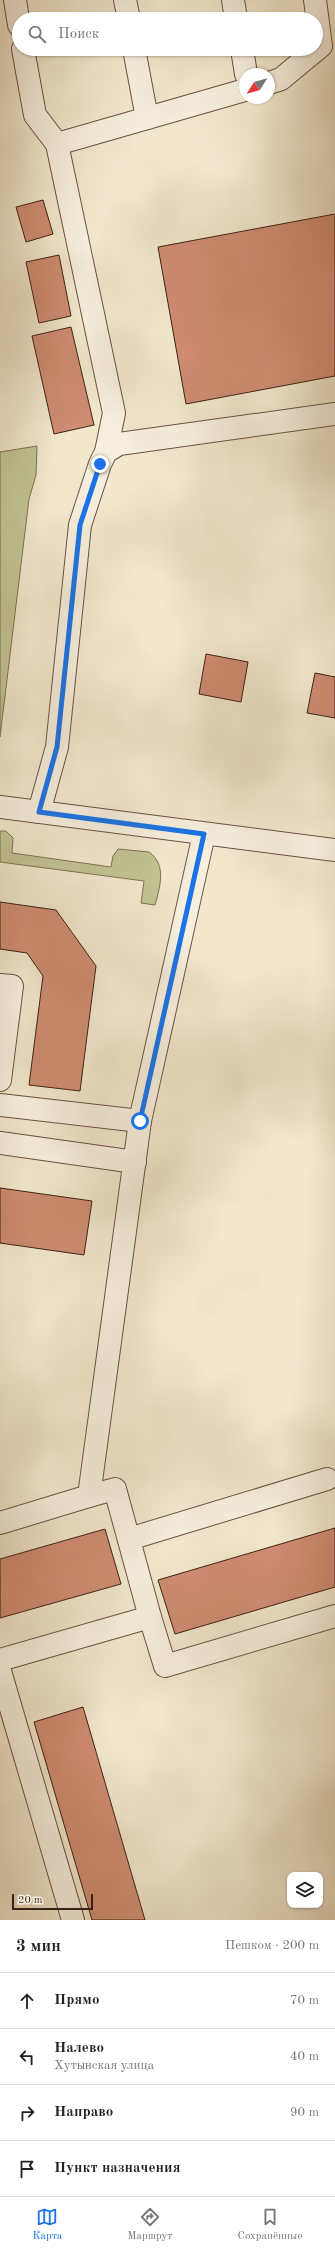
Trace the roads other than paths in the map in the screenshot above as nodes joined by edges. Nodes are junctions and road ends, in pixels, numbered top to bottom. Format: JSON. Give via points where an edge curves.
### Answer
{"nodes":[{"id":1,"x":15,"y":0,"type":"edge"},
{"id":2,"x":125,"y":0,"type":"edge"},
{"id":3,"x":233,"y":0,"type":"edge"},
{"id":4,"x":315,"y":0,"type":"edge"},
{"id":5,"x":17,"y":12,"type":"edge"},
{"id":6,"x":128,"y":12,"type":"edge"},
{"id":7,"x":235,"y":12,"type":"edge"},
{"id":8,"x":317,"y":12,"type":"edge"},
{"id":9,"x":24,"y":56,"type":"edge"},
{"id":10,"x":135,"y":56,"type":"edge"},
{"id":11,"x":243,"y":56,"type":"edge"},
{"id":12,"x":309,"y":56,"type":"edge"},
{"id":13,"x":245,"y":68,"type":"edge"},
{"id":14,"x":275,"y":81,"type":"edge"},
{"id":15,"x":239,"y":92,"type":"edge"},
{"id":16,"x":147,"y":118,"type":"junction"},
{"id":17,"x":57,"y":144,"type":"junction"},
{"id":18,"x":335,"y":414,"type":"edge"},
{"id":19,"x":106,"y":452,"type":"junction"},
{"id":20,"x":0,"y":807,"type":"edge"},
{"id":21,"x":39,"y":812,"type":"junction"},
{"id":22,"x":204,"y":834,"type":"junction"},
{"id":23,"x":335,"y":850,"type":"edge"},
{"id":24,"x":0,"y":985,"type":"edge"},
{"id":25,"x":0,"y":1080,"type":"edge"},
{"id":26,"x":0,"y":1105,"type":"edge"},
{"id":27,"x":140,"y":1121,"type":"junction"},
{"id":28,"x":0,"y":1143,"type":"edge"},
{"id":29,"x":135,"y":1162,"type":"junction"},
{"id":30,"x":327,"y":1479,"type":"dead end"},
{"id":31,"x":89,"y":1496,"type":"junction"},
{"id":32,"x":0,"y":1523,"type":"edge"},
{"id":33,"x":129,"y":1539,"type":"junction"},
{"id":34,"x":335,"y":1616,"type":"edge"},
{"id":35,"x":150,"y":1617,"type":"junction"},
{"id":36,"x":0,"y":1660,"type":"edge"},
{"id":37,"x":0,"y":1671,"type":"edge"},
{"id":38,"x":72,"y":1920,"type":"edge"}],
"edges":[{"from":1,"to":5,"type":"street"},
{"from":2,"to":6,"type":"street"},
{"from":3,"to":7,"type":"street"},
{"from":4,"to":8,"type":"street"},
{"from":9,"to":17,"type":"street","via":[[35,115]]},
{"from":10,"to":16,"type":"street"},
{"from":11,"to":13,"type":"street"},
{"from":12,"to":14,"type":"street","via":[[282,79]]},
{"from":15,"to":16,"type":"street"},
{"from":16,"to":17,"type":"street"},
{"from":17,"to":19,"type":"street","via":[[114,413]]},
{"from":18,"to":19,"type":"street","via":[[118,444]]},
{"from":19,"to":21,"type":"street","via":[[80,525],[57,747]]},
{"from":20,"to":21,"type":"street"},
{"from":21,"to":22,"type":"street"},
{"from":22,"to":23,"type":"street"},
{"from":22,"to":27,"type":"street"},
{"from":24,"to":25,"type":"street","via":[[12,986]]},
{"from":26,"to":27,"type":"street"},
{"from":27,"to":29,"type":"street"},
{"from":28,"to":29,"type":"street"},
{"from":29,"to":31,"type":"street"},
{"from":30,"to":33,"type":"street"},
{"from":31,"to":32,"type":"street"},
{"from":31,"to":33,"type":"street","via":[[115,1489]]},
{"from":33,"to":35,"type":"street"},
{"from":34,"to":35,"type":"street","via":[[165,1666]]},
{"from":35,"to":36,"type":"street"},
{"from":37,"to":38,"type":"street"}]}
